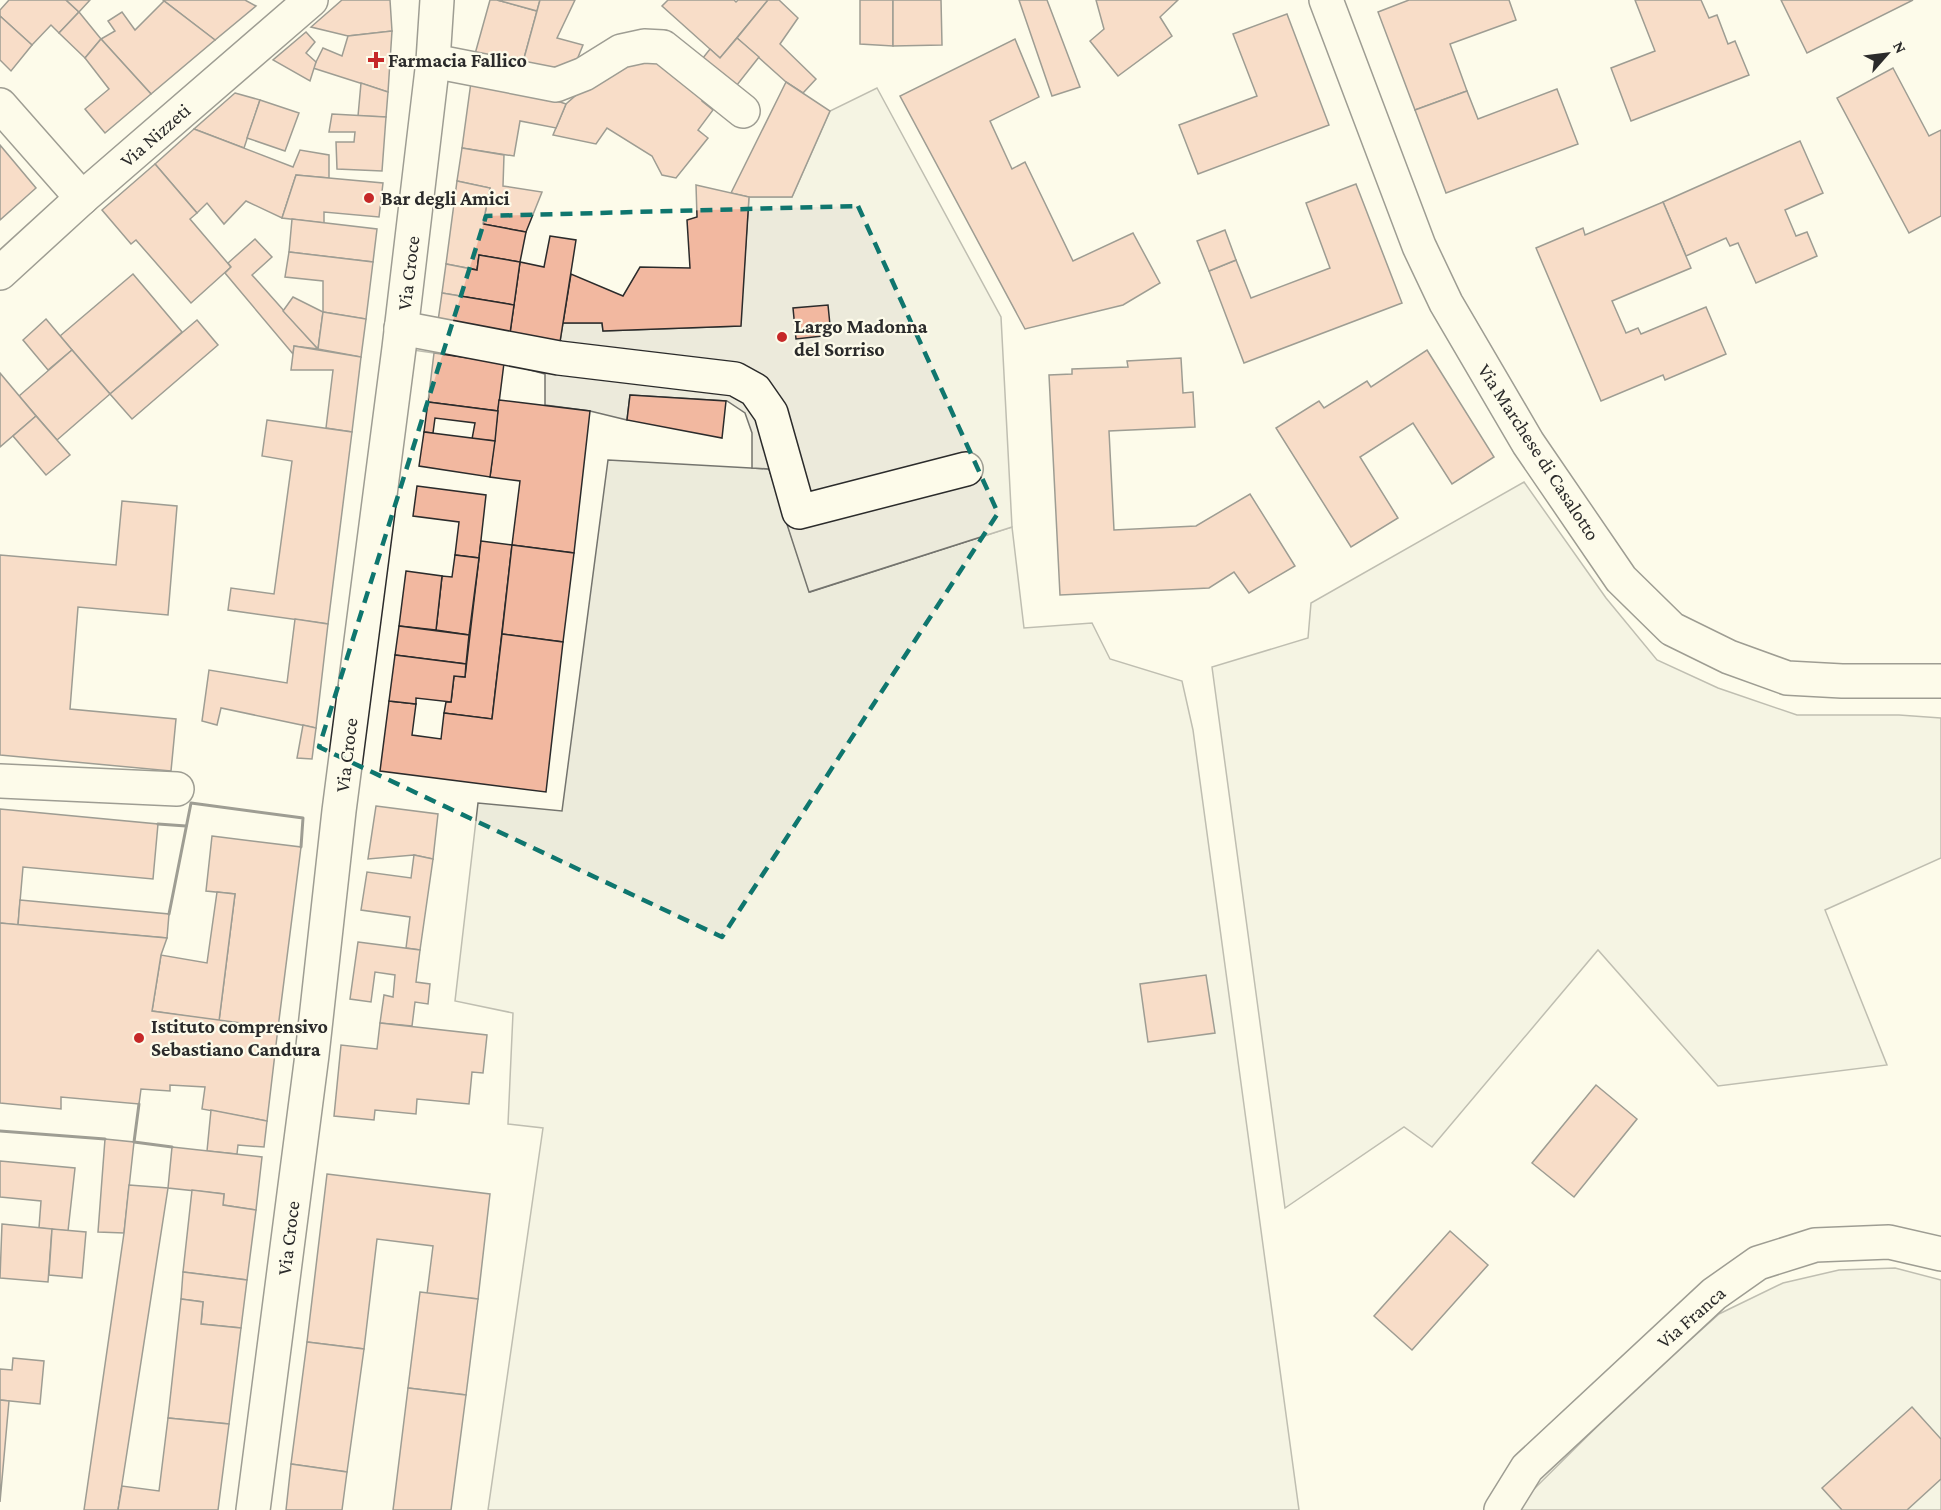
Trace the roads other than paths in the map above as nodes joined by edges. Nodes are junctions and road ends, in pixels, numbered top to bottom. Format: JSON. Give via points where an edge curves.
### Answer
{"nodes":[{"id":1,"x":311,"y":0,"type":"edge"},
{"id":2,"x":437,"y":0,"type":"edge"},
{"id":3,"x":1326,"y":0,"type":"edge"},
{"id":4,"x":433,"y":61,"type":"junction"},
{"id":5,"x":0,"y":105,"type":"edge"},
{"id":6,"x":743,"y":111,"type":"dead end"},
{"id":7,"x":82,"y":198,"type":"junction"},
{"id":8,"x":0,"y":273,"type":"edge"},
{"id":9,"x":401,"y":328,"type":"junction"},
{"id":10,"x":966,"y":469,"type":"dead end"},
{"id":11,"x":1941,"y":681,"type":"edge"},
{"id":12,"x":0,"y":781,"type":"edge"},
{"id":13,"x":177,"y":789,"type":"dead end"},
{"id":14,"x":1941,"y":1254,"type":"edge"},
{"id":15,"x":253,"y":1510,"type":"edge"},
{"id":16,"x":1501,"y":1510,"type":"edge"}],
"edges":[{"from":1,"to":7,"type":"street","name":"Via Nizzeti"},
{"from":2,"to":4,"type":"street","name":"Via Croce"},
{"from":3,"to":11,"type":"street","name":"Via Marchese di Casalotto","via":[[1419,246],[1446,303],[1528,443],[1622,579],[1672,629],[1729,657],[1787,678]]},
{"from":4,"to":6,"type":"street","via":[[556,86],[621,51],[663,47]]},
{"from":4,"to":9,"type":"street","name":"Via Croce"},
{"from":5,"to":7,"type":"street"},
{"from":7,"to":8,"type":"street","name":"Via Nizzeti"},
{"from":9,"to":10,"type":"street","via":[[559,358],[735,379],[755,390],[771,412],[799,512]]},
{"from":9,"to":15,"type":"street","name":"Via Croce"},
{"from":12,"to":13,"type":"street"},
{"from":14,"to":16,"type":"street","name":"Via Franca","via":[[1888,1242],[1815,1245],[1758,1263],[1714,1294],[1535,1460]]}]}
